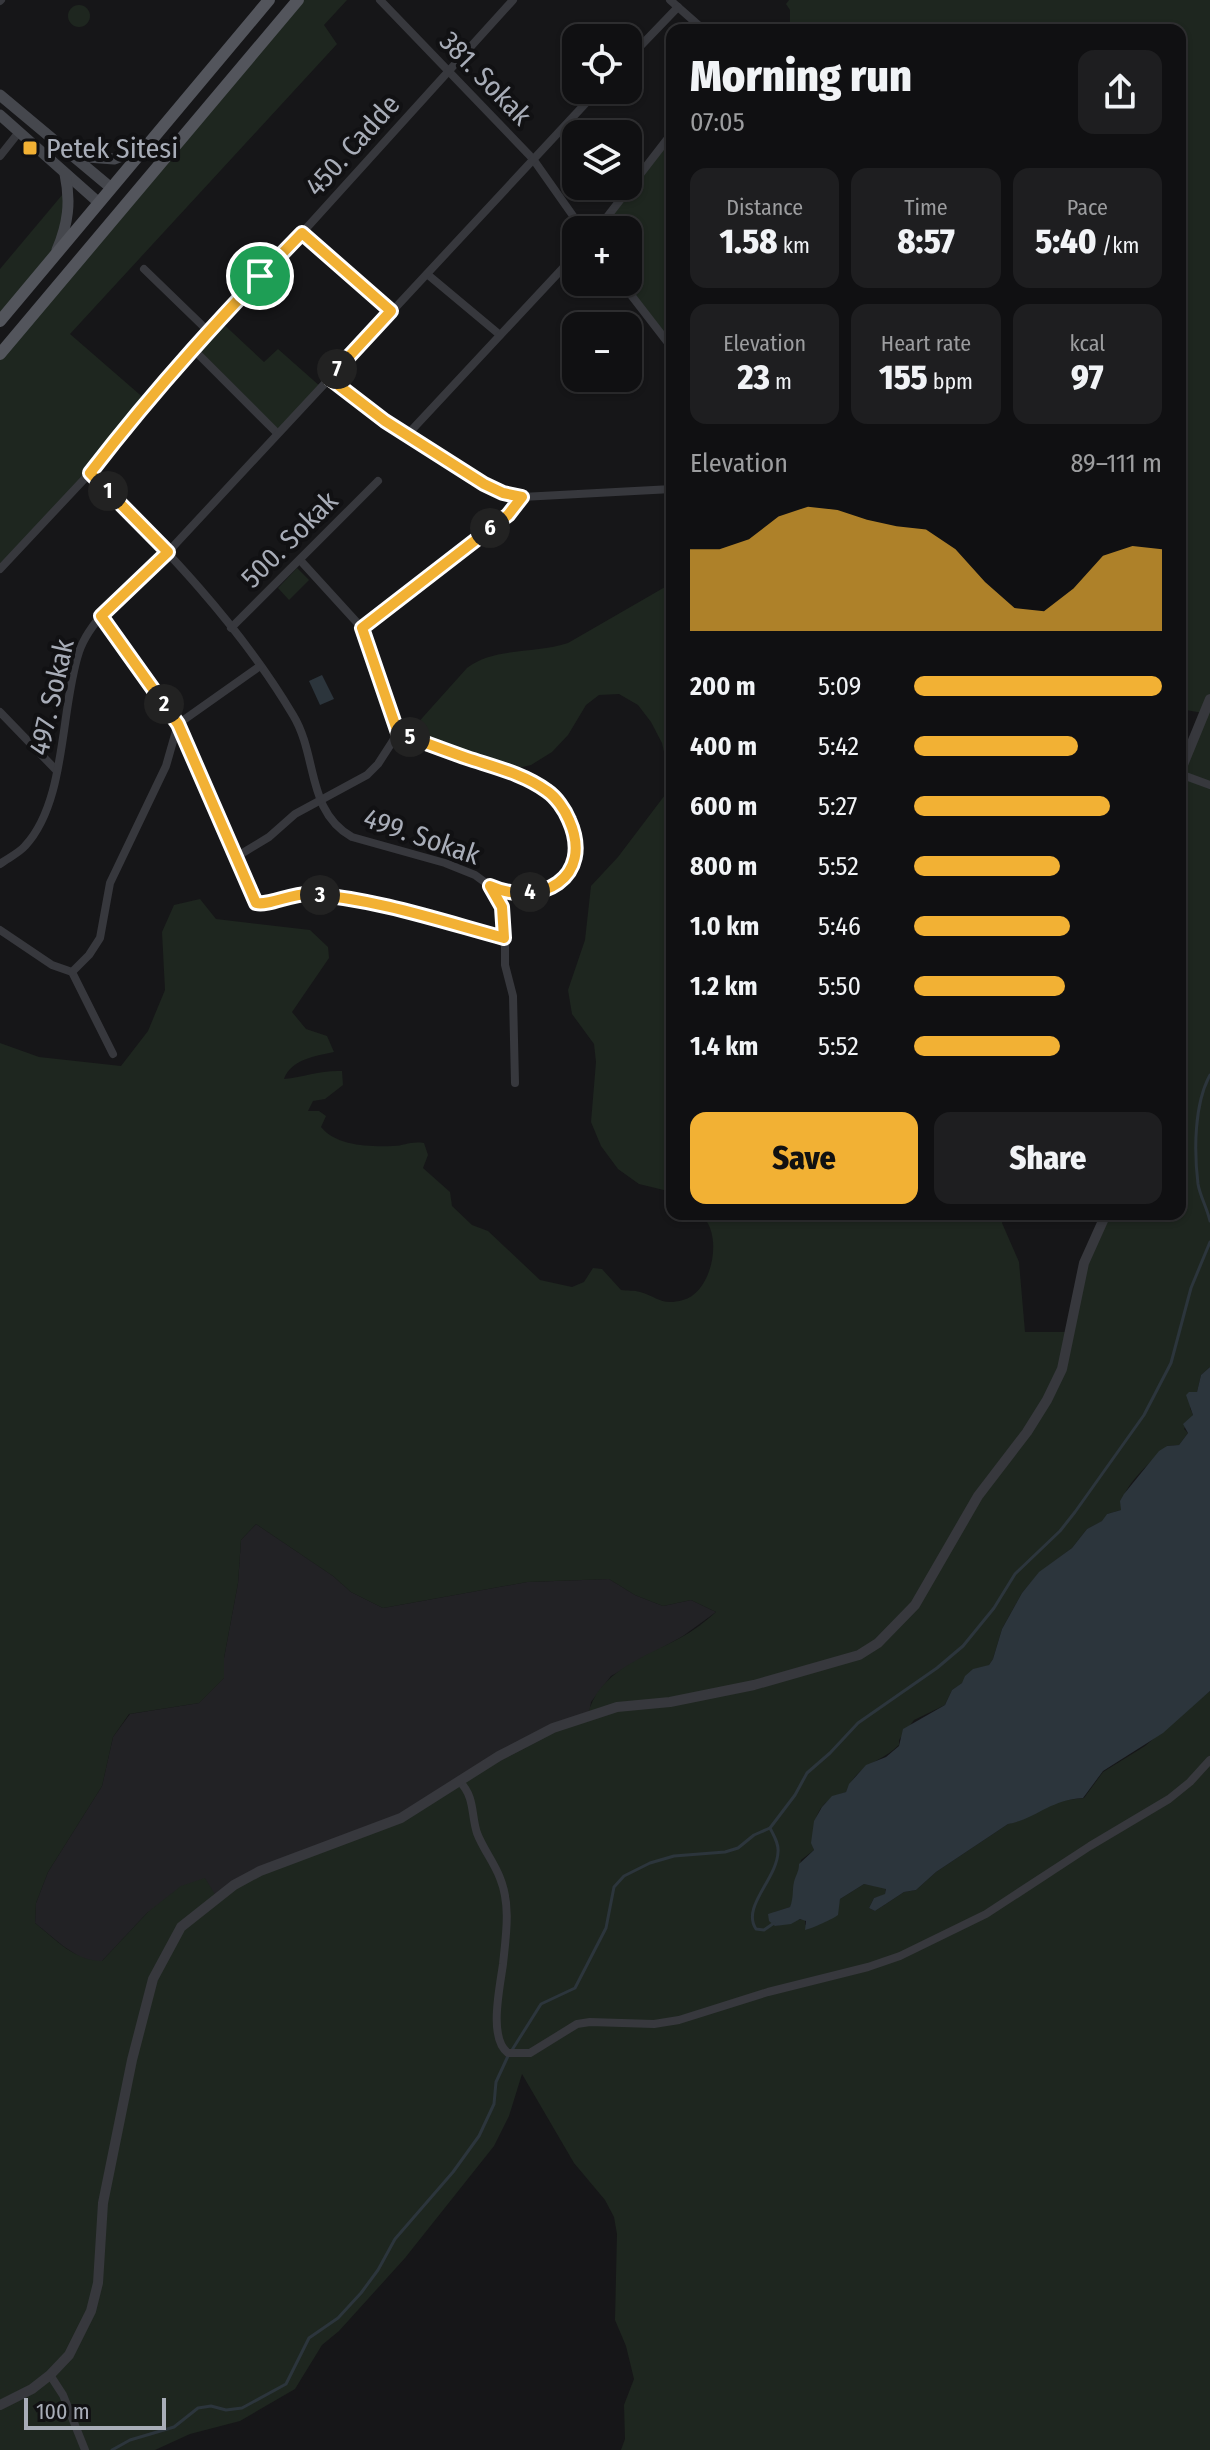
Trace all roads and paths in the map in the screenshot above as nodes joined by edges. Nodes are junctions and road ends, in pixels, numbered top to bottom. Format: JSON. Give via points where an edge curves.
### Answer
{"nodes":[{"id":1,"x":269,"y":0,"type":"edge"},
{"id":2,"x":298,"y":0,"type":"edge"},
{"id":3,"x":380,"y":0,"type":"edge"},
{"id":4,"x":513,"y":0,"type":"edge"},
{"id":5,"x":670,"y":0,"type":"edge"},
{"id":6,"x":678,"y":7,"type":"junction"},
{"id":7,"x":697,"y":24,"type":"edge"},
{"id":8,"x":642,"y":44,"type":"edge"},
{"id":9,"x":450,"y":71,"type":"junction"},
{"id":10,"x":0,"y":95,"type":"edge"},
{"id":11,"x":585,"y":104,"type":"edge"},
{"id":12,"x":0,"y":115,"type":"edge"},
{"id":13,"x":19,"y":132,"type":"junction"},
{"id":14,"x":666,"y":141,"type":"edge"},
{"id":15,"x":143,"y":148,"type":"junction"},
{"id":16,"x":72,"y":155,"type":"junction"},
{"id":17,"x":0,"y":156,"type":"edge"},
{"id":18,"x":533,"y":159,"type":"junction"},
{"id":19,"x":65,"y":173,"type":"junction"},
{"id":20,"x":110,"y":187,"type":"junction"},
{"id":21,"x":127,"y":200,"type":"junction"},
{"id":22,"x":98,"y":202,"type":"junction"},
{"id":23,"x":115,"y":215,"type":"junction"},
{"id":24,"x":573,"y":216,"type":"edge"},
{"id":25,"x":608,"y":216,"type":"edge"},
{"id":26,"x":302,"y":233,"type":"junction"},
{"id":27,"x":54,"y":257,"type":"junction"},
{"id":28,"x":144,"y":269,"type":"dead end"},
{"id":29,"x":562,"y":269,"type":"edge"},
{"id":30,"x":427,"y":274,"type":"junction"},
{"id":31,"x":632,"y":296,"type":"edge"},
{"id":32,"x":391,"y":311,"type":"junction"},
{"id":33,"x":0,"y":321,"type":"edge"},
{"id":34,"x":207,"y":330,"type":"junction"},
{"id":35,"x":500,"y":335,"type":"junction"},
{"id":36,"x":666,"y":340,"type":"edge"},
{"id":37,"x":192,"y":348,"type":"junction"},
{"id":38,"x":0,"y":354,"type":"edge"},
{"id":39,"x":329,"y":378,"type":"junction"},
{"id":40,"x":277,"y":433,"type":"junction"},
{"id":41,"x":408,"y":434,"type":"junction"},
{"id":42,"x":90,"y":473,"type":"junction"},
{"id":43,"x":378,"y":481,"type":"dead end"},
{"id":44,"x":666,"y":489,"type":"edge"},
{"id":45,"x":522,"y":497,"type":"junction"},
{"id":46,"x":168,"y":552,"type":"junction"},
{"id":47,"x":300,"y":560,"type":"junction"},
{"id":48,"x":0,"y":569,"type":"edge"},
{"id":49,"x":101,"y":616,"type":"junction"},
{"id":50,"x":231,"y":628,"type":"junction"},
{"id":51,"x":362,"y":628,"type":"junction"},
{"id":52,"x":260,"y":666,"type":"junction"},
{"id":53,"x":1210,"y":699,"type":"edge"},
{"id":54,"x":0,"y":712,"type":"edge"},
{"id":55,"x":178,"y":724,"type":"junction"},
{"id":56,"x":398,"y":733,"type":"junction"},
{"id":57,"x":1186,"y":758,"type":"edge"},
{"id":58,"x":57,"y":771,"type":"junction"},
{"id":59,"x":1186,"y":775,"type":"edge"},
{"id":60,"x":1210,"y":785,"type":"edge"},
{"id":61,"x":319,"y":800,"type":"junction"},
{"id":62,"x":236,"y":857,"type":"junction"},
{"id":63,"x":0,"y":864,"type":"edge"},
{"id":64,"x":490,"y":886,"type":"junction"},
{"id":65,"x":0,"y":930,"type":"edge"},
{"id":66,"x":504,"y":938,"type":"junction"},
{"id":67,"x":72,"y":972,"type":"junction"},
{"id":68,"x":113,"y":1054,"type":"dead end"},
{"id":69,"x":515,"y":1083,"type":"dead end"},
{"id":70,"x":1103,"y":1220,"type":"edge"},
{"id":71,"x":1210,"y":1760,"type":"edge"},
{"id":72,"x":460,"y":1782,"type":"junction"},
{"id":73,"x":50,"y":2375,"type":"junction"},
{"id":74,"x":0,"y":2405,"type":"edge"},
{"id":75,"x":85,"y":2450,"type":"edge"}],
"edges":[{"from":1,"to":15,"type":"main road"},
{"from":2,"to":21,"type":"main road"},
{"from":3,"to":9,"type":"street","name":"381. Sokak"},
{"from":4,"to":9,"type":"street","name":"450. Cadde"},
{"from":5,"to":6,"type":"street"},
{"from":6,"to":7,"type":"street"},
{"from":6,"to":8,"type":"street"},
{"from":9,"to":18,"type":"street","name":"381. Sokak"},
{"from":9,"to":26,"type":"street","name":"450. Cadde"},
{"from":10,"to":16,"type":"main road"},
{"from":11,"to":18,"type":"street","name":"497. Sokak"},
{"from":12,"to":13,"type":"main road"},
{"from":13,"to":17,"type":"street"},
{"from":13,"to":19,"type":"main road"},
{"from":14,"to":25,"type":"street"},
{"from":15,"to":16,"type":"main road","via":[[114,159]]},
{"from":15,"to":20,"type":"main road"},
{"from":16,"to":20,"type":"main road"},
{"from":18,"to":24,"type":"street","name":"381. Sokak"},
{"from":18,"to":30,"type":"street","name":"497. Sokak"},
{"from":19,"to":22,"type":"main road"},
{"from":19,"to":27,"type":"main road","via":[[68,219]]},
{"from":20,"to":21,"type":"main road"},
{"from":20,"to":22,"type":"main road"},
{"from":21,"to":23,"type":"main road"},
{"from":22,"to":23,"type":"main road"},
{"from":22,"to":27,"type":"main road"},
{"from":23,"to":38,"type":"main road"},
{"from":26,"to":32,"type":"street"},
{"from":26,"to":34,"type":"street","name":"450. Cadde"},
{"from":27,"to":33,"type":"main road"},
{"from":28,"to":34,"type":"street"},
{"from":29,"to":35,"type":"street"},
{"from":30,"to":32,"type":"street","name":"497. Sokak"},
{"from":30,"to":35,"type":"street"},
{"from":31,"to":36,"type":"street"},
{"from":32,"to":39,"type":"street","name":"497. Sokak"},
{"from":34,"to":37,"type":"street","name":"450. Cadde"},
{"from":35,"to":41,"type":"street"},
{"from":37,"to":40,"type":"street"},
{"from":37,"to":42,"type":"street","name":"450. Cadde"},
{"from":39,"to":40,"type":"street","name":"497. Sokak"},
{"from":39,"to":41,"type":"street"},
{"from":40,"to":46,"type":"street","name":"497. Sokak"},
{"from":41,"to":45,"type":"street","via":[[484,484]]},
{"from":42,"to":46,"type":"street","name":"499. Sokak"},
{"from":42,"to":48,"type":"street","name":"450. Cadde"},
{"from":43,"to":47,"type":"street","name":"500. Sokak"},
{"from":44,"to":45,"type":"street"},
{"from":45,"to":51,"type":"street","via":[[508,515]]},
{"from":46,"to":49,"type":"street","name":"497. Sokak"},
{"from":46,"to":50,"type":"street","name":"499. Sokak"},
{"from":47,"to":50,"type":"street","name":"500. Sokak"},
{"from":47,"to":51,"type":"street"},
{"from":49,"to":55,"type":"street"},
{"from":49,"to":58,"type":"street","name":"497. Sokak","via":[[79,652]]},
{"from":50,"to":52,"type":"street","name":"499. Sokak"},
{"from":51,"to":56,"type":"street"},
{"from":52,"to":55,"type":"street"},
{"from":52,"to":61,"type":"street","name":"499. Sokak","via":[[295,718]]},
{"from":53,"to":57,"type":"street"},
{"from":54,"to":58,"type":"street"},
{"from":55,"to":62,"type":"street"},
{"from":55,"to":67,"type":"street","via":[[166,766],[110,883],[100,938]]},
{"from":56,"to":61,"type":"street","via":[[367,775]]},
{"from":56,"to":64,"type":"street","via":[[528,780],[549,792],[565,811],[576,850],[568,875],[544,891],[505,893]]},
{"from":58,"to":63,"type":"street","name":"497. Sokak","via":[[45,814],[25,847]]},
{"from":59,"to":60,"type":"street"},
{"from":61,"to":62,"type":"street"},
{"from":61,"to":64,"type":"street","name":"499. Sokak","via":[[339,829],[352,837],[445,863]]},
{"from":62,"to":66,"type":"street","via":[[256,903],[298,894],[369,902]]},
{"from":64,"to":66,"type":"street","name":"499. Sokak","via":[[502,907]]},
{"from":65,"to":67,"type":"street","via":[[52,965]]},
{"from":66,"to":69,"type":"street","name":"499. Sokak","via":[[513,996]]},
{"from":67,"to":68,"type":"street"},
{"from":70,"to":72,"type":"street","via":[[1084,1263],[1062,1369],[1047,1400],[978,1496],[915,1605],[878,1643],[859,1655],[754,1685],[589,1715],[523,1742]]},
{"from":71,"to":72,"type":"street","via":[[1169,1799],[986,1914],[900,1956],[679,2020],[577,2024],[530,2053],[508,2053],[499,2042],[506,1898],[476,1829],[468,1791]]},
{"from":72,"to":73,"type":"street","via":[[401,1818],[260,1871],[181,1927],[153,1979],[132,2060],[103,2203],[91,2311],[69,2355]]},
{"from":73,"to":74,"type":"street"},
{"from":73,"to":75,"type":"street"}]}
